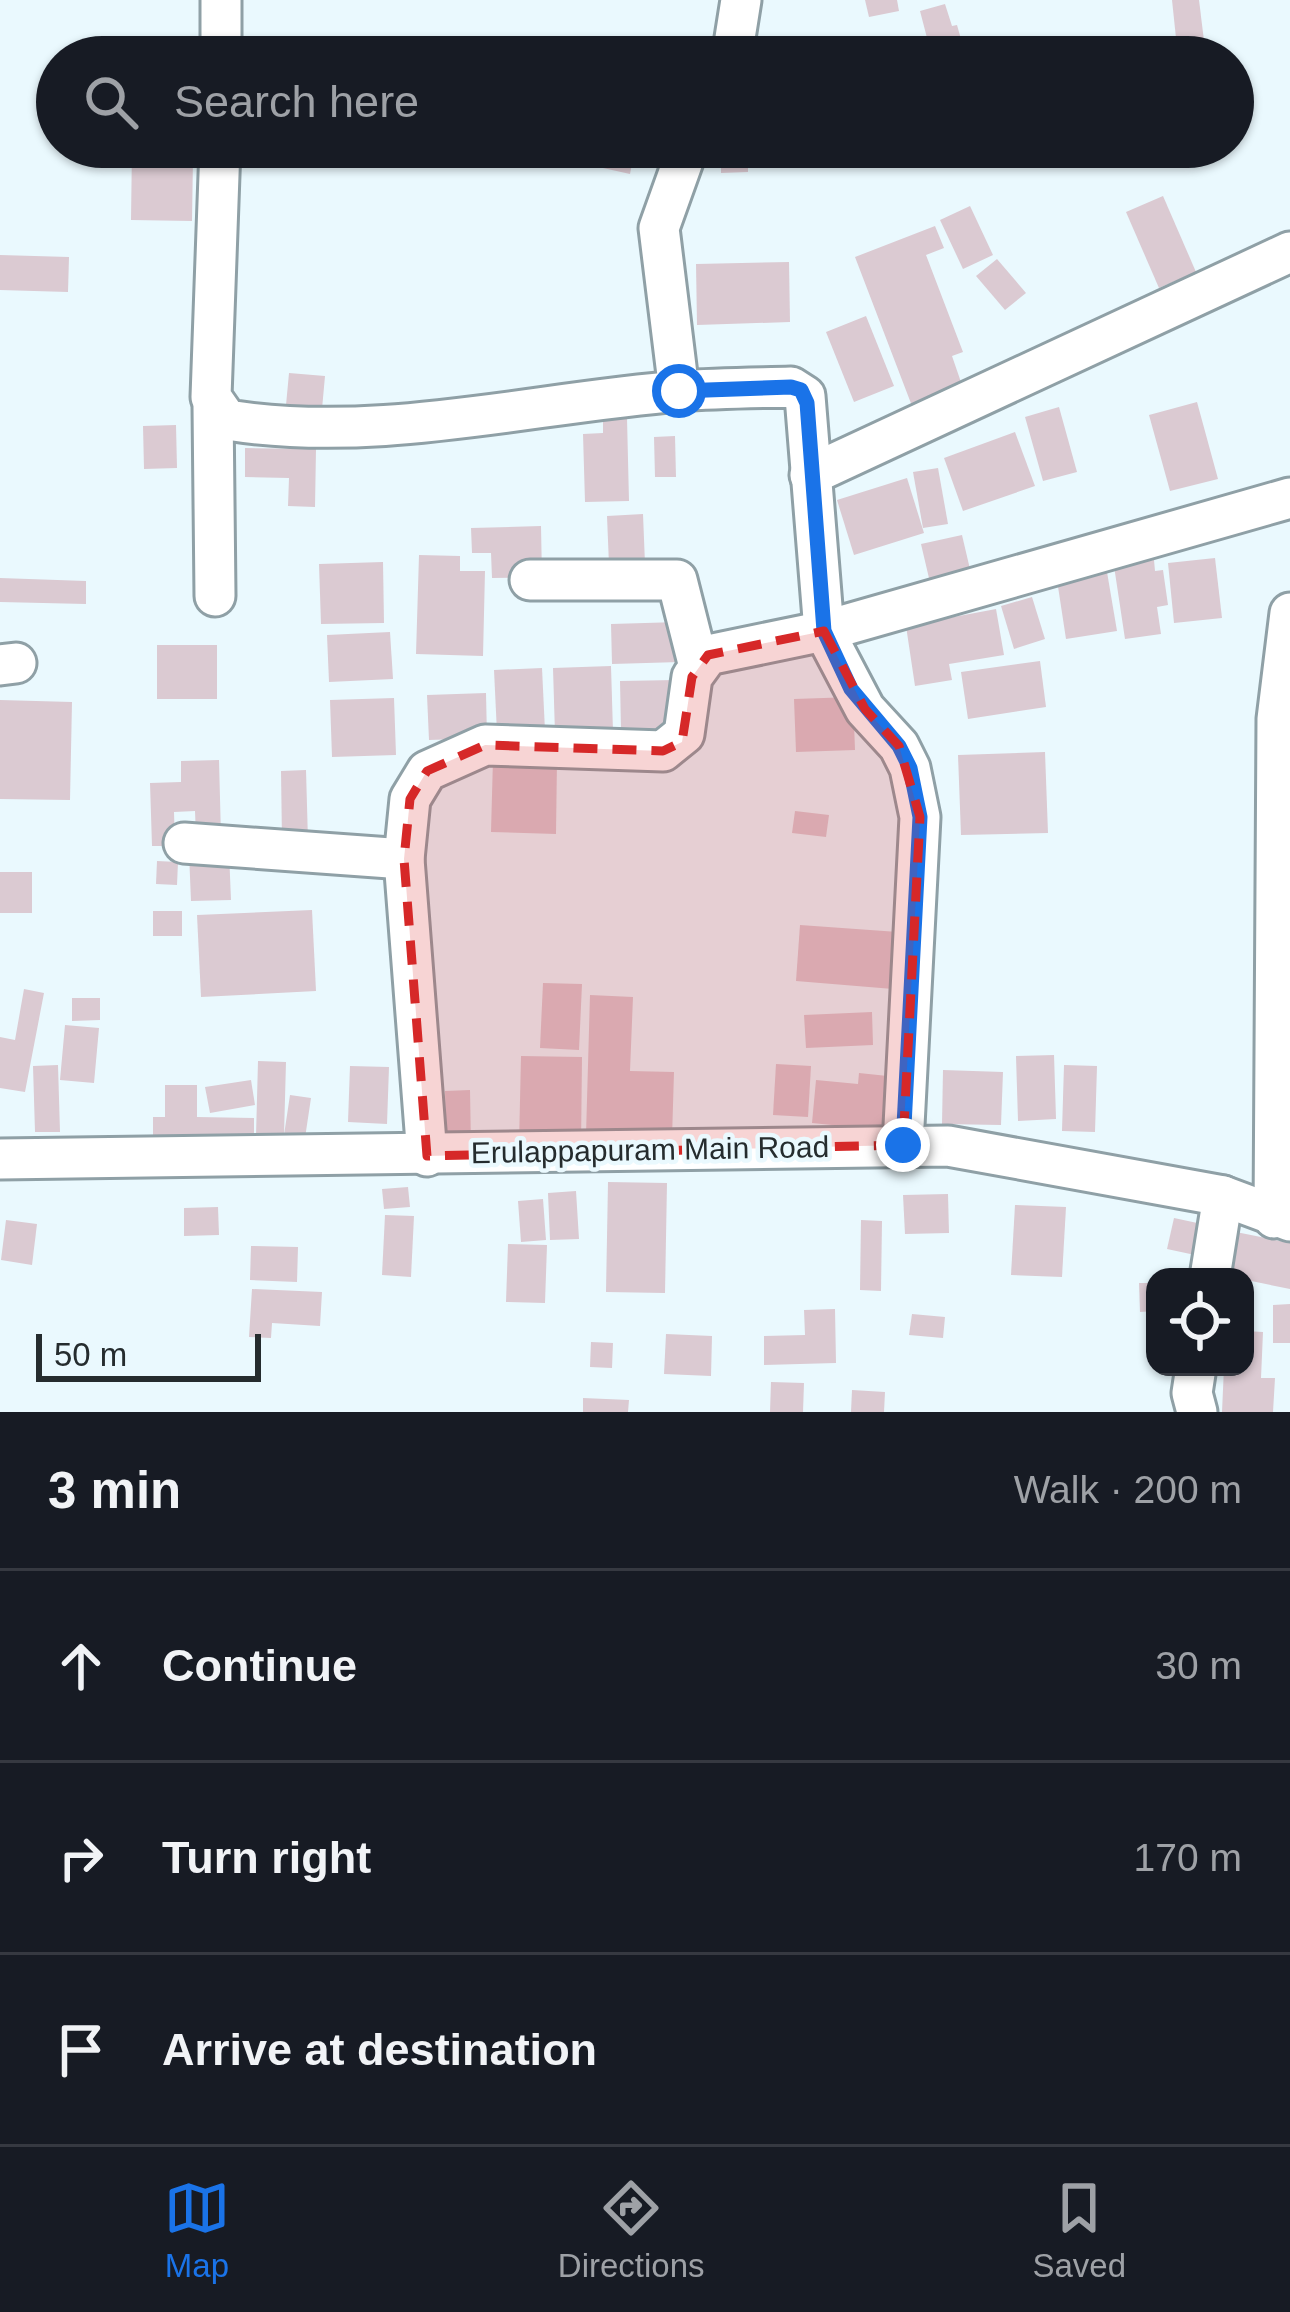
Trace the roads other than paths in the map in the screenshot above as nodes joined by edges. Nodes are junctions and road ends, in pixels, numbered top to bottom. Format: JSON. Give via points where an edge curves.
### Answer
{"nodes":[{"id":1,"x":221,"y":0,"type":"edge"},
{"id":2,"x":741,"y":0,"type":"edge"},
{"id":3,"x":221,"y":36,"type":"edge"},
{"id":4,"x":735,"y":36,"type":"edge"},
{"id":5,"x":219,"y":168,"type":"edge"},
{"id":6,"x":680,"y":168,"type":"edge"},
{"id":7,"x":1290,"y":252,"type":"edge"},
{"id":8,"x":679,"y":391,"type":"junction"},
{"id":9,"x":213,"y":406,"type":"junction"},
{"id":10,"x":810,"y":475,"type":"junction"},
{"id":11,"x":1290,"y":498,"type":"edge"},
{"id":12,"x":530,"y":580,"type":"dead end"},
{"id":13,"x":215,"y":596,"type":"dead end"},
{"id":14,"x":1290,"y":613,"type":"edge"},
{"id":15,"x":824,"y":631,"type":"junction"},
{"id":16,"x":698,"y":663,"type":"junction"},
{"id":17,"x":1284,"y":719,"type":"edge"},
{"id":18,"x":184,"y":843,"type":"dead end"},
{"id":19,"x":404,"y":859,"type":"junction"},
{"id":20,"x":1283,"y":909,"type":"edge"},
{"id":21,"x":903,"y":1145,"type":"junction"},
{"id":22,"x":427,"y":1156,"type":"junction"},
{"id":23,"x":0,"y":1159,"type":"edge"},
{"id":24,"x":1222,"y":1196,"type":"junction"},
{"id":25,"x":1282,"y":1220,"type":"edge"},
{"id":26,"x":1211,"y":1268,"type":"edge"},
{"id":27,"x":1195,"y":1376,"type":"edge"},
{"id":28,"x":1197,"y":1412,"type":"edge"}],
"edges":[{"from":1,"to":3,"type":"street"},
{"from":2,"to":4,"type":"street"},
{"from":5,"to":9,"type":"street"},
{"from":6,"to":8,"type":"street","via":[[658,228]]},
{"from":7,"to":10,"type":"street"},
{"from":8,"to":9,"type":"street","via":[[389,424],[243,422]]},
{"from":8,"to":10,"type":"street","via":[[801,390]]},
{"from":9,"to":13,"type":"street"},
{"from":10,"to":15,"type":"street"},
{"from":11,"to":15,"type":"street"},
{"from":12,"to":16,"type":"street","via":[[677,580]]},
{"from":14,"to":17,"type":"street"},
{"from":15,"to":16,"type":"street"},
{"from":15,"to":21,"type":"street","via":[[858,699],[899,746],[920,817]]},
{"from":16,"to":19,"type":"street","via":[[684,734],[663,751],[484,745],[427,771],[410,800]]},
{"from":17,"to":20,"type":"street"},
{"from":18,"to":19,"type":"street"},
{"from":19,"to":22,"type":"street"},
{"from":20,"to":25,"type":"street"},
{"from":21,"to":22,"type":"street","name":"Erulappapuram Main Road"},
{"from":21,"to":24,"type":"street","name":"Erulappapuram Main Road","via":[[948,1146]]},
{"from":22,"to":23,"type":"street","name":"Erulappapuram Main Road"},
{"from":24,"to":25,"type":"street","name":"Erulappapuram Main Road"},
{"from":24,"to":26,"type":"street"},
{"from":27,"to":28,"type":"street"}]}
